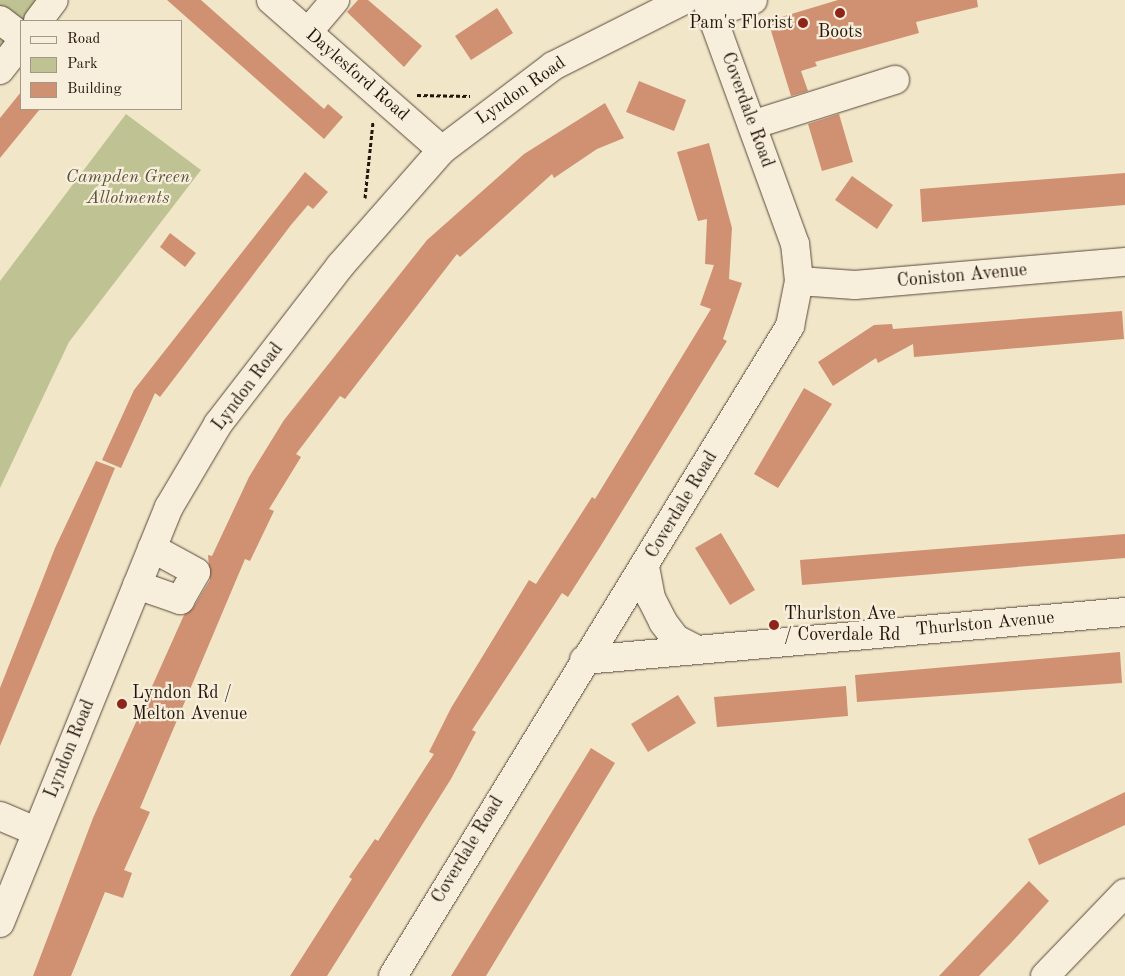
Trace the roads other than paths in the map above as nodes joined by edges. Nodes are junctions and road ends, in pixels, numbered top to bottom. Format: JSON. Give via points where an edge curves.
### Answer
{"nodes":[{"id":1,"x":54,"y":0,"type":"edge"},
{"id":2,"x":271,"y":0,"type":"edge"},
{"id":3,"x":335,"y":0,"type":"edge"},
{"id":4,"x":684,"y":0,"type":"edge"},
{"id":5,"x":754,"y":0,"type":"edge"},
{"id":6,"x":709,"y":7,"type":"edge"},
{"id":7,"x":0,"y":20,"type":"edge"},
{"id":8,"x":39,"y":20,"type":"edge"},
{"id":9,"x":308,"y":32,"type":"junction"},
{"id":10,"x":20,"y":35,"type":"edge"},
{"id":11,"x":20,"y":43,"type":"edge"},
{"id":12,"x":0,"y":70,"type":"edge"},
{"id":13,"x":895,"y":80,"type":"dead end"},
{"id":14,"x":752,"y":125,"type":"junction"},
{"id":15,"x":442,"y":150,"type":"junction"},
{"id":16,"x":1125,"y":262,"type":"edge"},
{"id":17,"x":799,"y":281,"type":"junction"},
{"id":18,"x":152,"y":548,"type":"junction"},
{"id":19,"x":645,"y":567,"type":"junction"},
{"id":20,"x":137,"y":585,"type":"junction"},
{"id":21,"x":1125,"y":612,"type":"edge"},
{"id":22,"x":696,"y":649,"type":"junction"},
{"id":23,"x":584,"y":660,"type":"junction"},
{"id":24,"x":0,"y":816,"type":"edge"},
{"id":25,"x":36,"y":831,"type":"junction"},
{"id":26,"x":1125,"y":893,"type":"edge"},
{"id":27,"x":0,"y":923,"type":"edge"},
{"id":28,"x":393,"y":976,"type":"edge"},
{"id":29,"x":1045,"y":976,"type":"edge"}],
"edges":[{"from":1,"to":8,"type":"street"},
{"from":2,"to":9,"type":"street","name":"Daylesford Road"},
{"from":3,"to":9,"type":"street"},
{"from":4,"to":15,"type":"street","name":"Lyndon Road","via":[[553,66]]},
{"from":5,"to":6,"type":"street"},
{"from":6,"to":14,"type":"street","name":"Coverdale Road"},
{"from":7,"to":10,"type":"street"},
{"from":9,"to":15,"type":"street","name":"Daylesford Road"},
{"from":11,"to":12,"type":"street"},
{"from":13,"to":14,"type":"street"},
{"from":14,"to":17,"type":"street","name":"Coverdale Road","via":[[795,244]]},
{"from":15,"to":18,"type":"street","name":"Lyndon Road","via":[[340,266],[218,424],[169,507]]},
{"from":16,"to":17,"type":"street","name":"Coniston Avenue","via":[[855,285]]},
{"from":17,"to":19,"type":"street","name":"Coverdale Road","via":[[790,326]]},
{"from":18,"to":20,"type":"street","name":"Lyndon Road"},
{"from":18,"to":20,"type":"street","via":[[196,572],[180,600]]},
{"from":19,"to":22,"type":"street","via":[[651,598],[662,622],[676,638]]},
{"from":19,"to":23,"type":"street","name":"Coverdale Road"},
{"from":20,"to":25,"type":"street","name":"Lyndon Road"},
{"from":21,"to":22,"type":"street","name":"Thurlston Avenue"},
{"from":22,"to":23,"type":"street","name":"Thurlston Avenue"},
{"from":23,"to":28,"type":"street","name":"Coverdale Road"},
{"from":24,"to":25,"type":"street"},
{"from":25,"to":27,"type":"street","name":"Lyndon Road"},
{"from":26,"to":29,"type":"street"}]}
